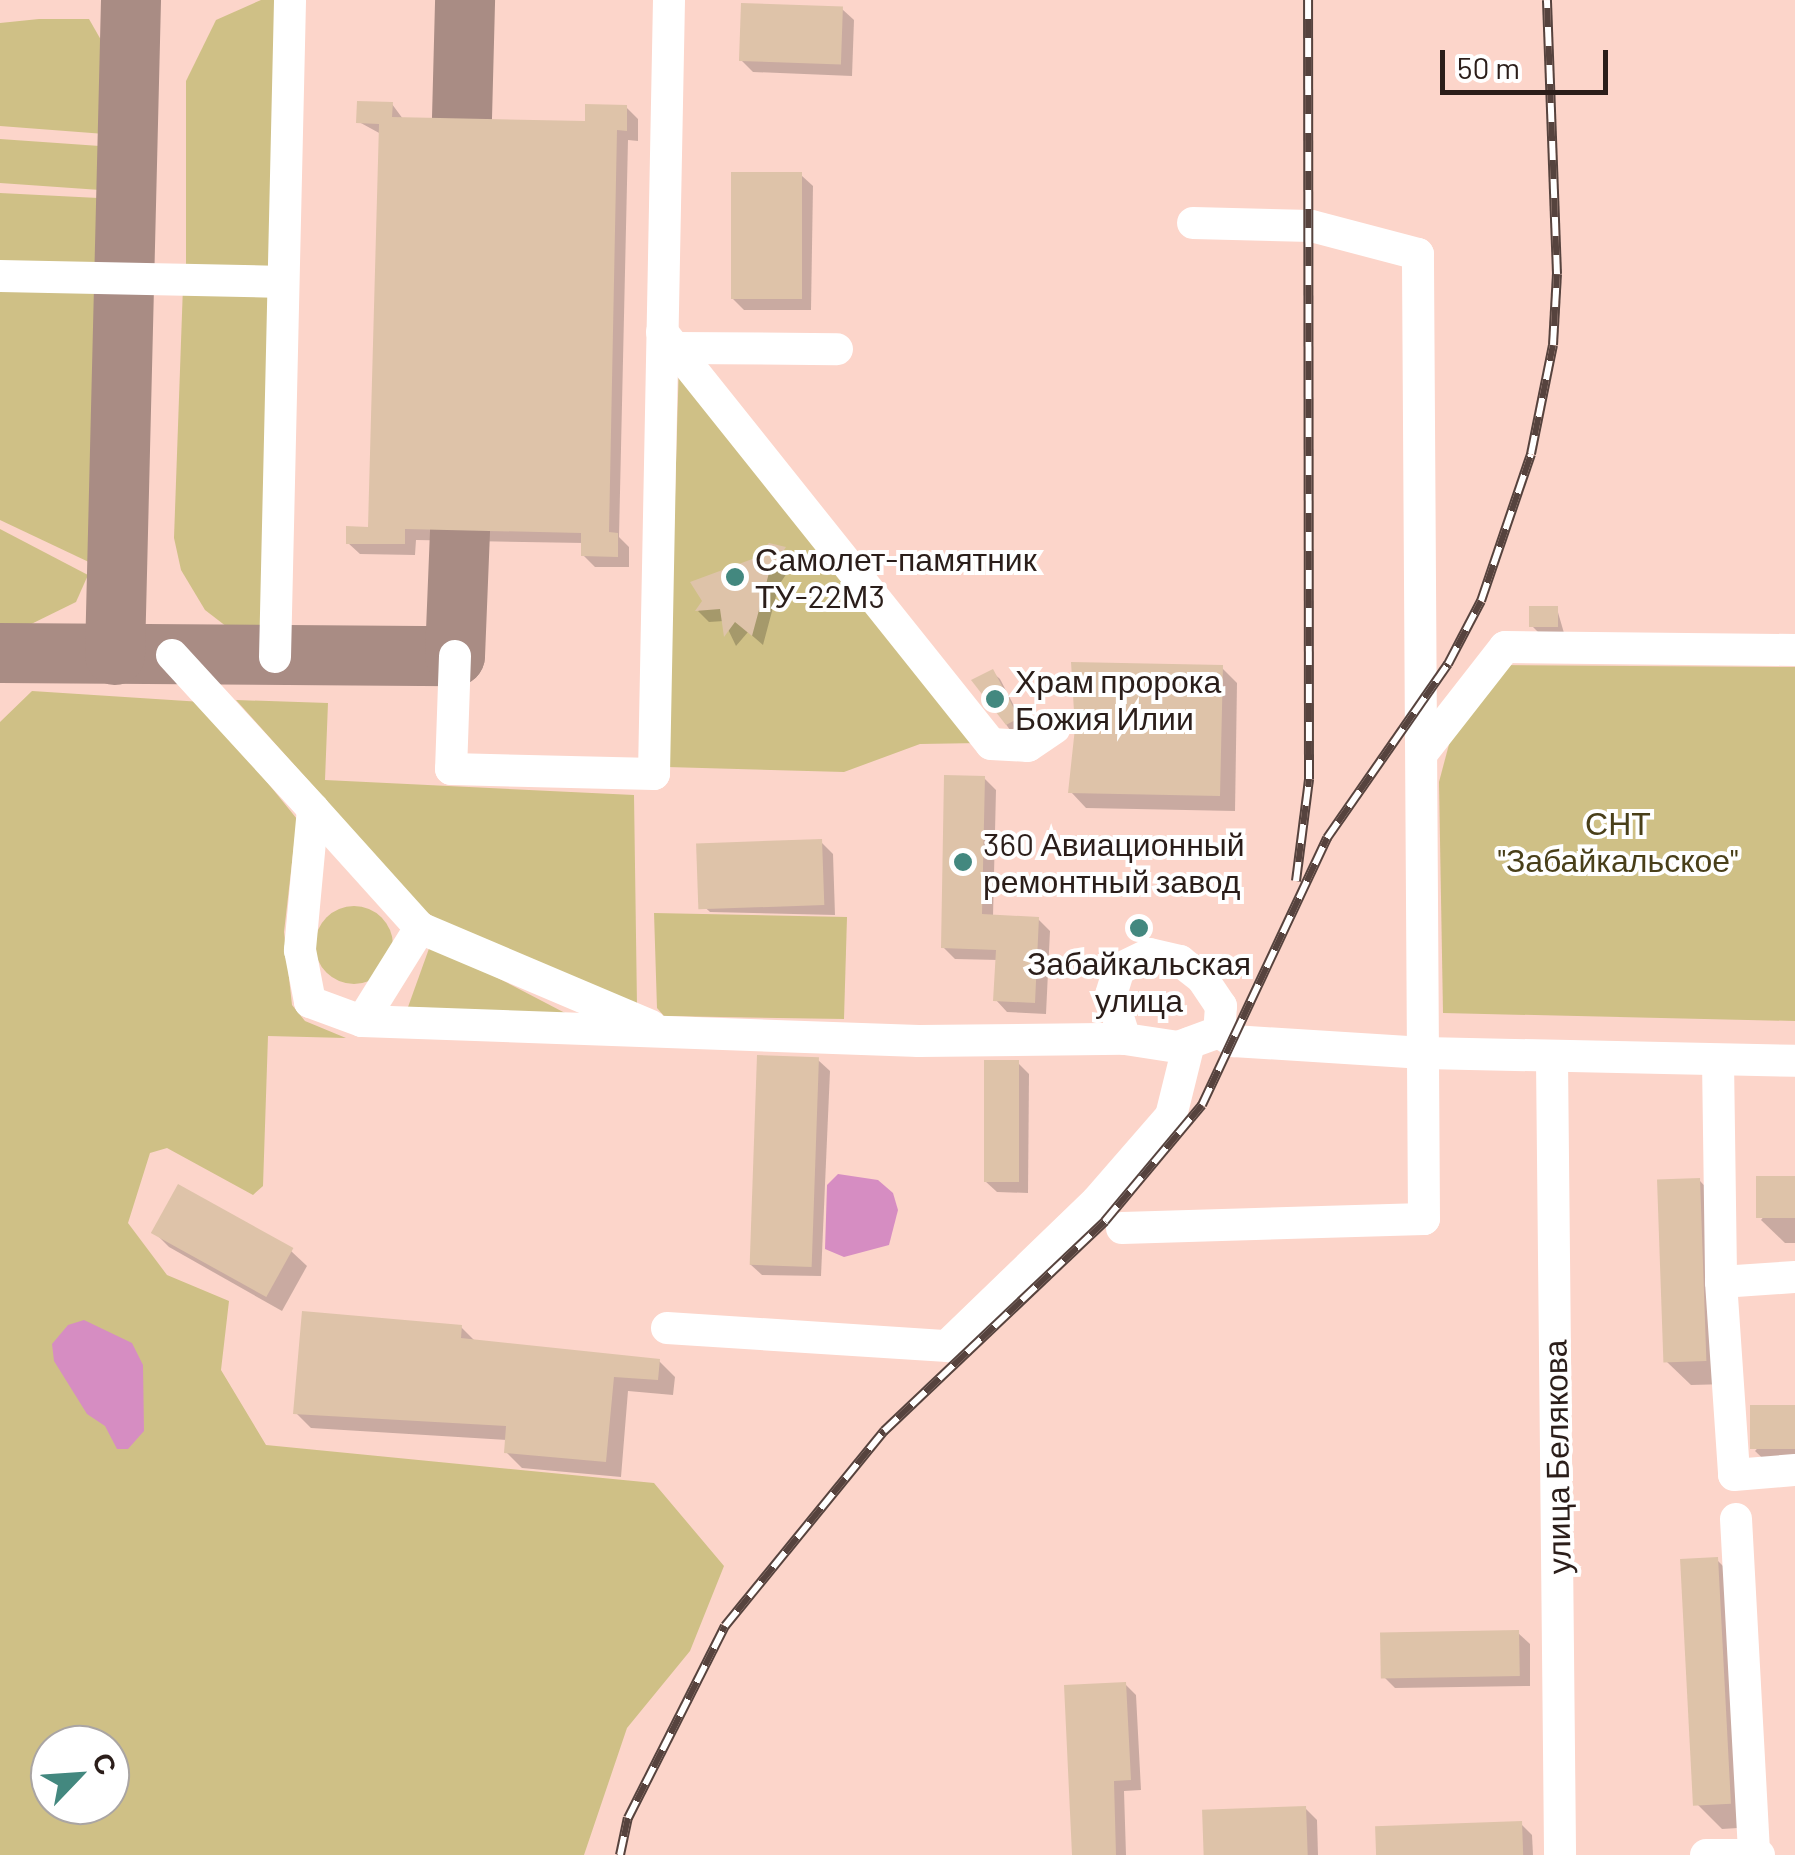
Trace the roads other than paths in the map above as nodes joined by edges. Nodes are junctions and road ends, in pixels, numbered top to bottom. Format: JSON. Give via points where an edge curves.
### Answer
{"nodes":[{"id":1,"x":290,"y":0,"type":"edge"},
{"id":2,"x":668,"y":0,"type":"edge"},
{"id":3,"x":1192,"y":223,"type":"dead end"},
{"id":4,"x":0,"y":276,"type":"edge"},
{"id":5,"x":284,"y":282,"type":"junction"},
{"id":6,"x":669,"y":340,"type":"junction"},
{"id":7,"x":837,"y":350,"type":"dead end"},
{"id":8,"x":1795,"y":650,"type":"edge"},
{"id":9,"x":172,"y":656,"type":"dead end"},
{"id":10,"x":456,"y":656,"type":"dead end"},
{"id":11,"x":275,"y":657,"type":"dead end"},
{"id":12,"x":1055,"y":728,"type":"dead end"},
{"id":13,"x":1423,"y":752,"type":"junction"},
{"id":14,"x":313,"y":809,"type":"junction"},
{"id":15,"x":420,"y":928,"type":"junction"},
{"id":16,"x":362,"y":1021,"type":"junction"},
{"id":17,"x":670,"y":1034,"type":"junction"},
{"id":18,"x":1204,"y":1037,"type":"junction"},
{"id":19,"x":1125,"y":1039,"type":"junction"},
{"id":20,"x":1424,"y":1052,"type":"junction"},
{"id":21,"x":1552,"y":1059,"type":"junction"},
{"id":22,"x":1718,"y":1060,"type":"junction"},
{"id":23,"x":1795,"y":1061,"type":"edge"},
{"id":24,"x":1122,"y":1228,"type":"dead end"},
{"id":25,"x":1795,"y":1277,"type":"edge"},
{"id":26,"x":1721,"y":1282,"type":"junction"},
{"id":27,"x":668,"y":1328,"type":"dead end"},
{"id":28,"x":1795,"y":1470,"type":"edge"},
{"id":29,"x":1736,"y":1519,"type":"dead end"},
{"id":30,"x":1756,"y":1854,"type":"edge"},
{"id":31,"x":1560,"y":1855,"type":"edge"},
{"id":32,"x":1706,"y":1855,"type":"edge"}],
"edges":[{"from":1,"to":5,"type":"street"},
{"from":2,"to":6,"type":"street"},
{"from":3,"to":13,"type":"street","via":[[1311,226],[1418,254]]},
{"from":4,"to":5,"type":"street"},
{"from":5,"to":11,"type":"street"},
{"from":6,"to":7,"type":"street"},
{"from":6,"to":10,"type":"street","via":[[654,774],[451,770]]},
{"from":6,"to":12,"type":"street","via":[[992,744],[1028,746]]},
{"from":8,"to":13,"type":"street","via":[[1505,647]]},
{"from":9,"to":14,"type":"street"},
{"from":13,"to":20,"type":"street"},
{"from":14,"to":15,"type":"street"},
{"from":14,"to":16,"type":"street","via":[[300,950],[310,1002]]},
{"from":15,"to":16,"type":"street"},
{"from":15,"to":17,"type":"street"},
{"from":16,"to":17,"type":"street"},
{"from":17,"to":19,"type":"street"},
{"from":18,"to":19,"type":"street"},
{"from":18,"to":19,"type":"street","via":[[1221,1006],[1202,978],[1180,962],[1150,954],[1118,968],[1111,996]]},
{"from":18,"to":20,"type":"street"},
{"from":18,"to":27,"type":"street","via":[[1171,1116],[1096,1201],[947,1346]]},
{"from":20,"to":21,"type":"street"},
{"from":20,"to":24,"type":"street","via":[[1424,1219]]},
{"from":21,"to":22,"type":"street"},
{"from":21,"to":31,"type":"street","name":"улица Белякова"},
{"from":22,"to":23,"type":"street"},
{"from":22,"to":26,"type":"street"},
{"from":25,"to":26,"type":"street"},
{"from":26,"to":28,"type":"street","via":[[1734,1474]]},
{"from":29,"to":30,"type":"street"},
{"from":30,"to":32,"type":"street"}]}
